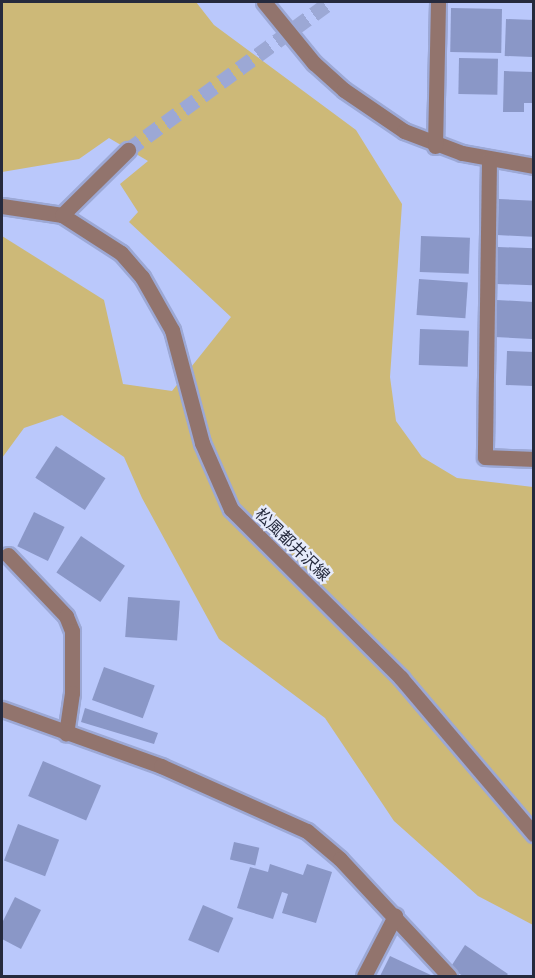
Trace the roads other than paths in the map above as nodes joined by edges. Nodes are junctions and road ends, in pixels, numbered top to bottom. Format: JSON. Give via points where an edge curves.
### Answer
{"nodes":[{"id":1,"x":264,"y":2,"type":"edge"},
{"id":2,"x":438,"y":2,"type":"edge"},
{"id":3,"x":435,"y":146,"type":"junction"},
{"id":4,"x":129,"y":150,"type":"tunnel mouth"},
{"id":5,"x":489,"y":161,"type":"junction"},
{"id":6,"x":534,"y":166,"type":"edge"},
{"id":7,"x":2,"y":206,"type":"edge"},
{"id":8,"x":62,"y":215,"type":"junction"},
{"id":9,"x":534,"y":459,"type":"edge"},
{"id":10,"x":8,"y":555,"type":"dead end"},
{"id":11,"x":2,"y":709,"type":"edge"},
{"id":12,"x":66,"y":734,"type":"junction"},
{"id":13,"x":534,"y":834,"type":"edge"},
{"id":14,"x":395,"y":916,"type":"junction"},
{"id":15,"x":364,"y":976,"type":"edge"},
{"id":16,"x":449,"y":976,"type":"edge"}],
"edges":[{"from":1,"to":3,"type":"street","via":[[314,63],[344,90],[404,131]]},
{"from":2,"to":3,"type":"street"},
{"from":3,"to":5,"type":"street"},
{"from":4,"to":8,"type":"street"},
{"from":5,"to":6,"type":"street"},
{"from":5,"to":9,"type":"street","via":[[485,457]]},
{"from":7,"to":8,"type":"street","name":"松風都井沢線"},
{"from":8,"to":13,"type":"street","name":"松風都井沢線","via":[[122,253],[159,302],[172,330],[202,443],[231,509],[401,678]]},
{"from":10,"to":12,"type":"street","via":[[66,616],[72,631],[72,693]]},
{"from":11,"to":12,"type":"street"},
{"from":12,"to":14,"type":"street","via":[[171,771],[307,831]]},
{"from":14,"to":15,"type":"street"},
{"from":14,"to":16,"type":"street"}]}
